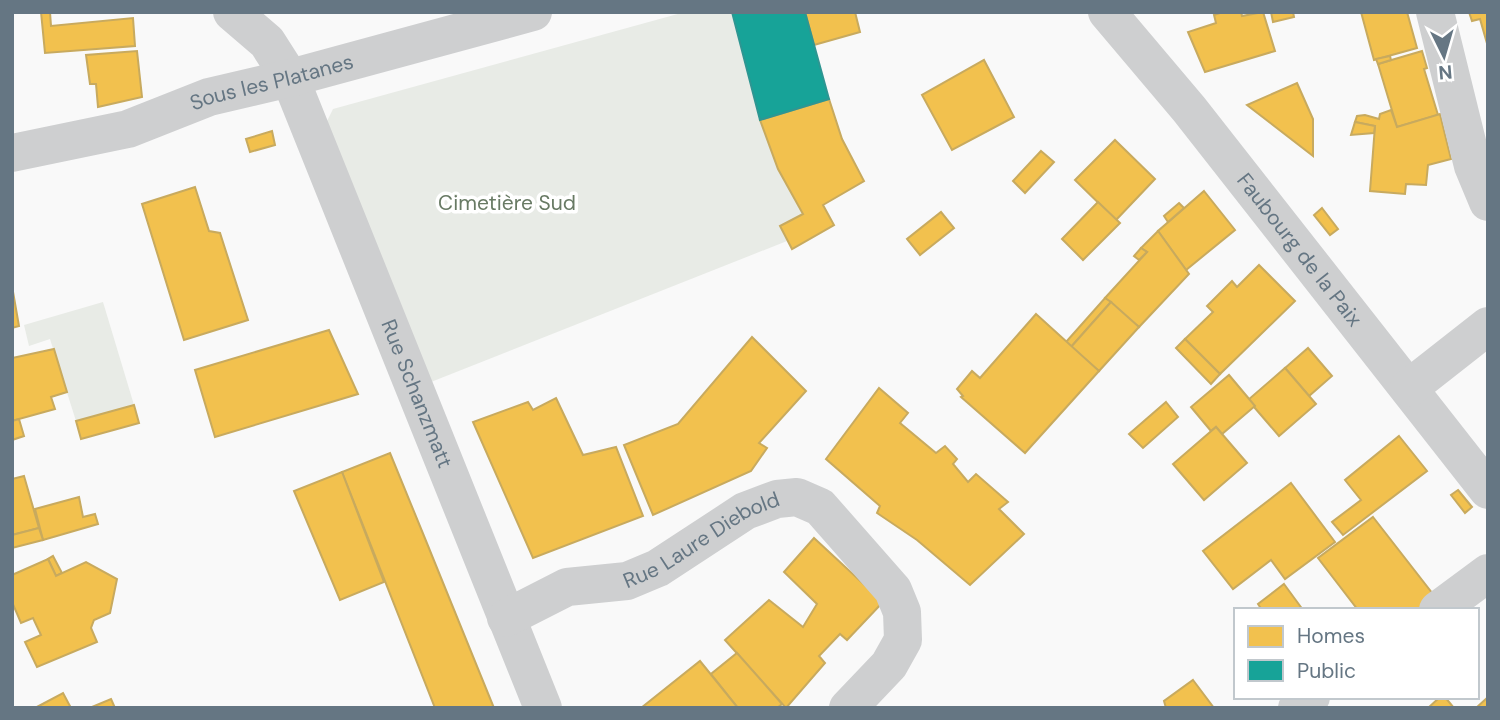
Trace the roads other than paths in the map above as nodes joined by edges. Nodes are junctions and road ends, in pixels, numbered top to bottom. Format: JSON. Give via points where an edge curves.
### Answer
{"nodes":[{"id":1,"x":232,"y":12,"type":"edge"},
{"id":2,"x":533,"y":12,"type":"edge"},
{"id":3,"x":1107,"y":12,"type":"edge"},
{"id":4,"x":1435,"y":12,"type":"edge"},
{"id":5,"x":290,"y":78,"type":"junction"},
{"id":6,"x":12,"y":153,"type":"edge"},
{"id":7,"x":1488,"y":202,"type":"edge"},
{"id":8,"x":1488,"y":326,"type":"edge"},
{"id":9,"x":1409,"y":388,"type":"junction"},
{"id":10,"x":1488,"y":490,"type":"edge"},
{"id":11,"x":1488,"y":573,"type":"edge"},
{"id":12,"x":1440,"y":608,"type":"edge"},
{"id":13,"x":506,"y":618,"type":"junction"},
{"id":14,"x":543,"y":708,"type":"edge"},
{"id":15,"x":848,"y":708,"type":"edge"}],
"edges":[{"from":1,"to":5,"type":"street","name":"Rue Schanzmatt","via":[[267,42]]},
{"from":2,"to":5,"type":"street","name":"Sous les Platanes"},
{"from":3,"to":9,"type":"street","name":"Faubourg de la Paix"},
{"from":4,"to":7,"type":"street","via":[[1473,166]]},
{"from":5,"to":6,"type":"street","name":"Sous les Platanes","via":[[209,97],[128,129]]},
{"from":5,"to":13,"type":"street","name":"Rue Schanzmatt"},
{"from":8,"to":9,"type":"street"},
{"from":9,"to":10,"type":"street","name":"Faubourg de la Paix"},
{"from":11,"to":12,"type":"street"},
{"from":13,"to":14,"type":"street","name":"Rue Schanzmatt"},
{"from":13,"to":15,"type":"street","name":"Rue Laure Diebold","via":[[567,587],[627,581],[658,568],[745,511],[797,497],[820,508],[893,590],[902,612],[903,639],[889,665]]}]}
